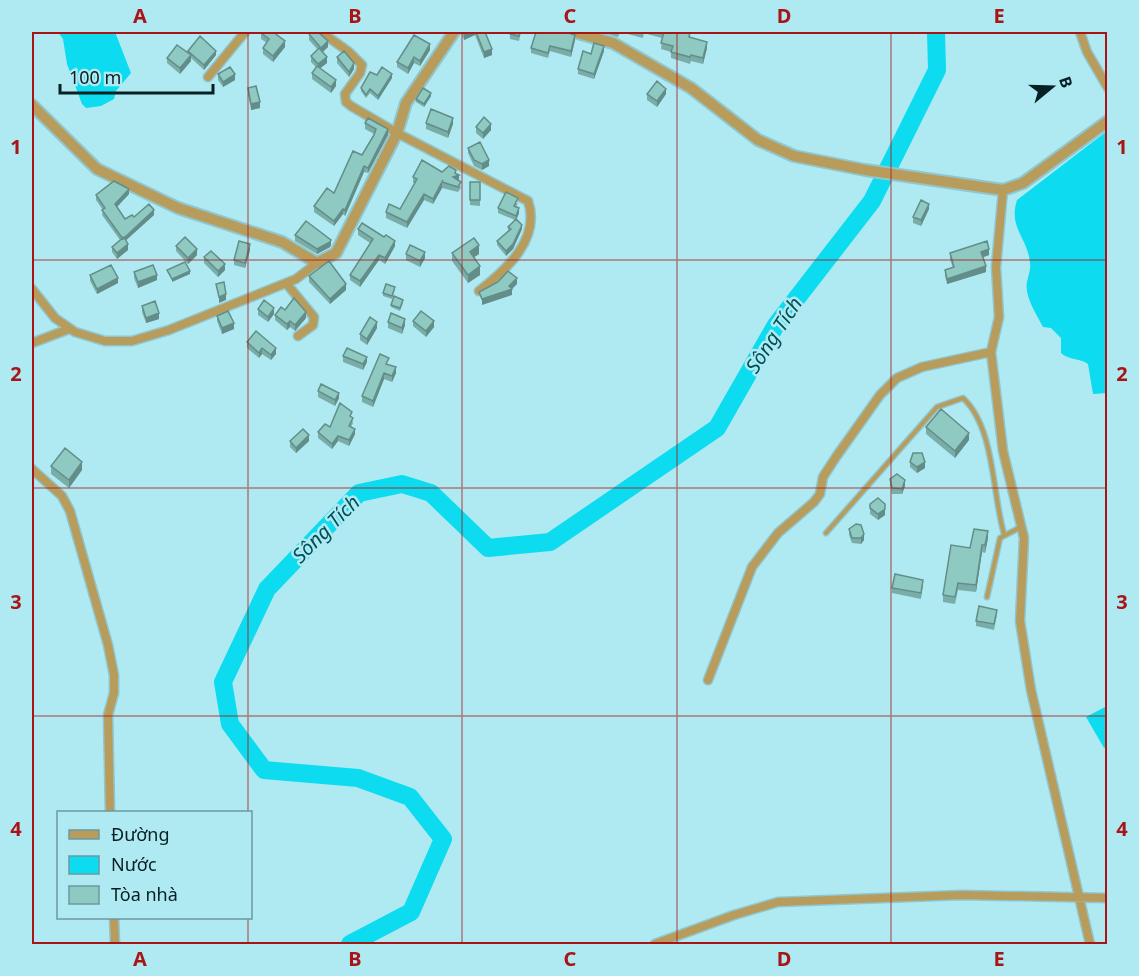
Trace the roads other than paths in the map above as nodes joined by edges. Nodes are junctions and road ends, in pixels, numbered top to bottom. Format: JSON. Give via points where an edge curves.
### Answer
{"nodes":[{"id":1,"x":245,"y":32,"type":"edge"},
{"id":2,"x":321,"y":32,"type":"edge"},
{"id":3,"x":454,"y":32,"type":"edge"},
{"id":4,"x":574,"y":32,"type":"edge"},
{"id":5,"x":1080,"y":32,"type":"edge"},
{"id":6,"x":208,"y":76,"type":"dead end"},
{"id":7,"x":1107,"y":88,"type":"edge"},
{"id":8,"x":32,"y":105,"type":"edge"},
{"id":9,"x":1107,"y":121,"type":"edge"},
{"id":10,"x":397,"y":133,"type":"junction"},
{"id":11,"x":1003,"y":190,"type":"junction"},
{"id":12,"x":317,"y":263,"type":"junction"},
{"id":13,"x":286,"y":284,"type":"junction"},
{"id":14,"x":32,"y":289,"type":"edge"},
{"id":15,"x":479,"y":291,"type":"edge"},
{"id":16,"x":69,"y":328,"type":"junction"},
{"id":17,"x":298,"y":336,"type":"dead end"},
{"id":18,"x":32,"y":343,"type":"edge"},
{"id":19,"x":991,"y":352,"type":"junction"},
{"id":20,"x":32,"y":469,"type":"edge"},
{"id":21,"x":1022,"y":527,"type":"junction"},
{"id":22,"x":826,"y":533,"type":"dead end"},
{"id":23,"x":1004,"y":534,"type":"junction"},
{"id":24,"x":987,"y":597,"type":"dead end"},
{"id":25,"x":708,"y":680,"type":"dead end"},
{"id":26,"x":111,"y":811,"type":"edge"},
{"id":27,"x":1081,"y":897,"type":"junction"},
{"id":28,"x":1107,"y":898,"type":"edge"},
{"id":29,"x":114,"y":919,"type":"edge"},
{"id":30,"x":115,"y":945,"type":"edge"},
{"id":31,"x":654,"y":945,"type":"edge"},
{"id":32,"x":1090,"y":945,"type":"edge"}],
"edges":[{"from":1,"to":6,"type":"street"},
{"from":2,"to":10,"type":"street","via":[[362,65],[345,94],[346,102]]},
{"from":3,"to":10,"type":"street","via":[[406,103]]},
{"from":4,"to":11,"type":"street","via":[[613,43],[691,87],[758,140],[794,156]]},
{"from":5,"to":7,"type":"street"},
{"from":8,"to":12,"type":"street","via":[[97,169],[178,208],[282,242]]},
{"from":9,"to":11,"type":"street","via":[[1023,183]]},
{"from":10,"to":12,"type":"street","via":[[336,253]]},
{"from":10,"to":15,"type":"street","via":[[528,201],[530,235],[502,273]]},
{"from":11,"to":19,"type":"street","via":[[996,267],[999,317]]},
{"from":12,"to":13,"type":"street"},
{"from":13,"to":16,"type":"street","via":[[132,341],[105,341]]},
{"from":13,"to":17,"type":"street","via":[[314,317],[313,325]]},
{"from":14,"to":16,"type":"street","via":[[55,318]]},
{"from":16,"to":18,"type":"street"},
{"from":19,"to":21,"type":"street","via":[[1003,451]]},
{"from":19,"to":25,"type":"street","via":[[922,367],[897,378],[880,395],[823,477],[820,494],[778,533],[752,567]]},
{"from":20,"to":26,"type":"street","via":[[62,496],[70,511],[108,645],[114,675],[108,715]]},
{"from":21,"to":23,"type":"lane"},
{"from":21,"to":27,"type":"street","via":[[1020,621],[1031,690]]},
{"from":22,"to":23,"type":"lane","via":[[937,407],[963,398],[974,408],[984,430]]},
{"from":23,"to":24,"type":"lane","via":[[998,544]]},
{"from":27,"to":28,"type":"street"},
{"from":27,"to":31,"type":"street","via":[[962,895],[778,902]]},
{"from":27,"to":32,"type":"street"},
{"from":29,"to":30,"type":"street"}]}
